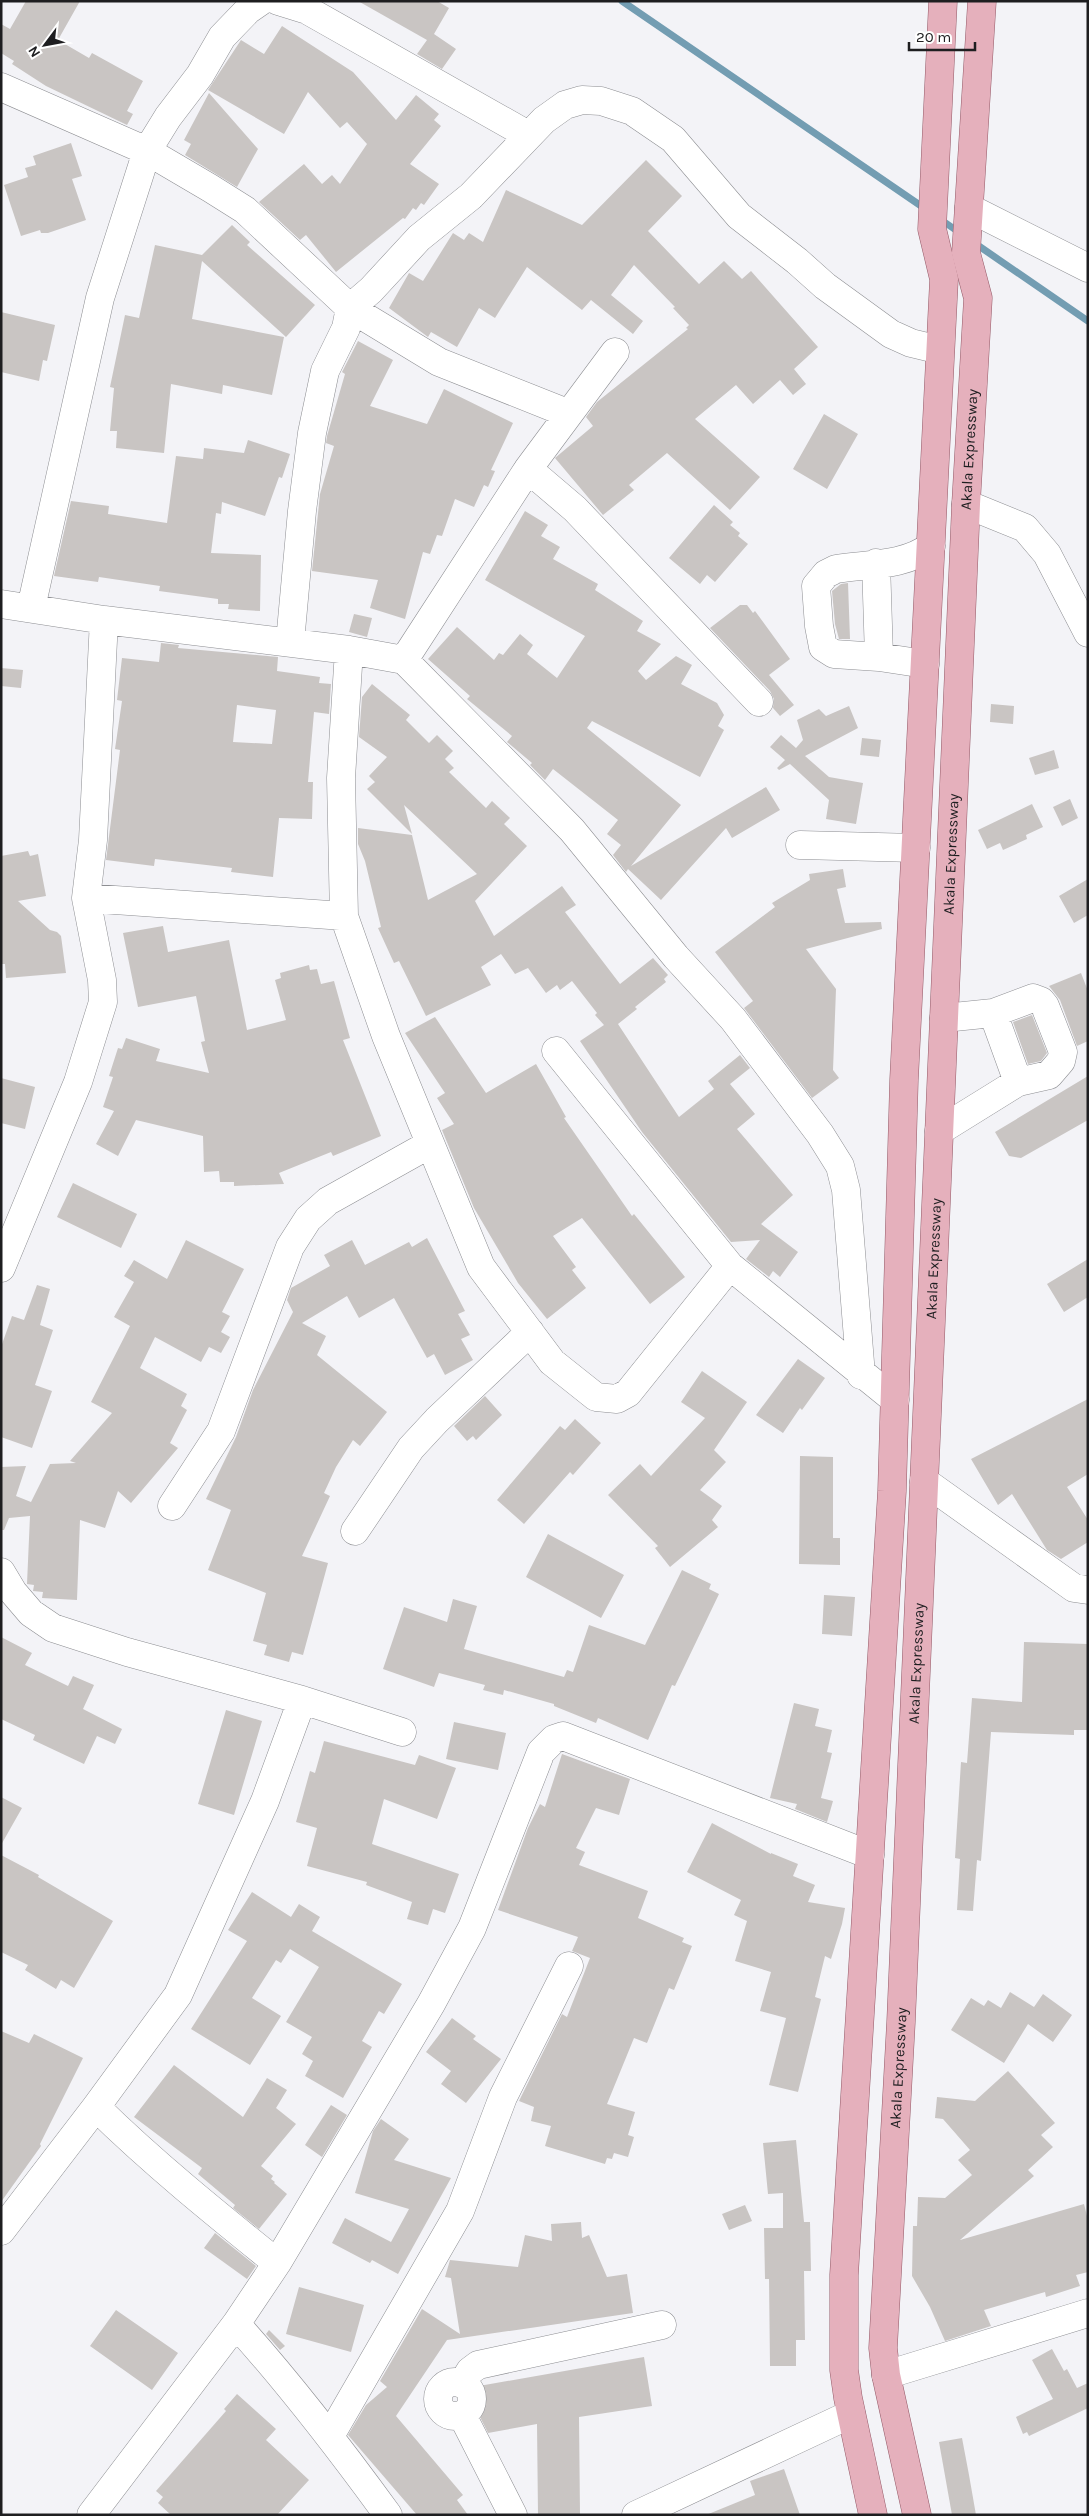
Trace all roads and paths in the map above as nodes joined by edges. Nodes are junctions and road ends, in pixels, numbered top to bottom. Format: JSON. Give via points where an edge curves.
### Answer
{"nodes":[{"id":1,"x":261,"y":1,"type":"edge"},
{"id":2,"x":278,"y":1,"type":"edge"},
{"id":3,"x":944,"y":1,"type":"edge"},
{"id":4,"x":982,"y":1,"type":"edge"},
{"id":5,"x":1,"y":87,"type":"edge"},
{"id":6,"x":528,"y":135,"type":"junction"},
{"id":7,"x":148,"y":151,"type":"junction"},
{"id":8,"x":970,"y":208,"type":"junction"},
{"id":9,"x":1088,"y":268,"type":"edge"},
{"id":10,"x":350,"y":308,"type":"junction"},
{"id":11,"x":940,"y":350,"type":"junction"},
{"id":12,"x":615,"y":352,"type":"dead end"},
{"id":13,"x":567,"y":413,"type":"junction"},
{"id":14,"x":528,"y":469,"type":"junction"},
{"id":15,"x":966,"y":504,"type":"junction"},
{"id":16,"x":931,"y":546,"type":"junction"},
{"id":17,"x":876,"y":563,"type":"junction"},
{"id":18,"x":1,"y":604,"type":"edge"},
{"id":19,"x":31,"y":608,"type":"junction"},
{"id":20,"x":104,"y":620,"type":"junction"},
{"id":21,"x":1088,"y":633,"type":"edge"},
{"id":22,"x":290,"y":642,"type":"junction"},
{"id":23,"x":350,"y":650,"type":"junction"},
{"id":24,"x":879,"y":657,"type":"junction"},
{"id":25,"x":404,"y":660,"type":"junction"},
{"id":26,"x":925,"y":664,"type":"junction"},
{"id":27,"x":959,"y":666,"type":"junction"},
{"id":28,"x":759,"y":702,"type":"dead end"},
{"id":29,"x":800,"y":845,"type":"dead end"},
{"id":30,"x":916,"y":848,"type":"junction"},
{"id":31,"x":86,"y":898,"type":"junction"},
{"id":32,"x":344,"y":916,"type":"junction"},
{"id":33,"x":993,"y":1013,"type":"junction"},
{"id":34,"x":944,"y":1018,"type":"junction"},
{"id":35,"x":556,"y":1051,"type":"dead end"},
{"id":36,"x":1018,"y":1082,"type":"junction"},
{"id":37,"x":903,"y":1125,"type":"junction"},
{"id":38,"x":939,"y":1131,"type":"junction"},
{"id":39,"x":430,"y":1144,"type":"junction"},
{"id":40,"x":730,"y":1266,"type":"junction"},
{"id":41,"x":1,"y":1268,"type":"edge"},
{"id":42,"x":530,"y":1332,"type":"junction"},
{"id":43,"x":861,"y":1376,"type":"junction"},
{"id":44,"x":894,"y":1400,"type":"junction"},
{"id":45,"x":924,"y":1480,"type":"junction"},
{"id":46,"x":172,"y":1506,"type":"dead end"},
{"id":47,"x":355,"y":1531,"type":"dead end"},
{"id":48,"x":1,"y":1572,"type":"edge"},
{"id":49,"x":1088,"y":1590,"type":"edge"},
{"id":50,"x":302,"y":1700,"type":"junction"},
{"id":51,"x":402,"y":1732,"type":"dead end"},
{"id":52,"x":870,"y":1855,"type":"junction"},
{"id":53,"x":569,"y":1966,"type":"dead end"},
{"id":54,"x":860,"y":2014,"type":"junction"},
{"id":55,"x":900,"y":2022,"type":"junction"},
{"id":56,"x":96,"y":2107,"type":"junction"},
{"id":57,"x":1,"y":2231,"type":"edge"},
{"id":58,"x":277,"y":2263,"type":"junction"},
{"id":59,"x":1088,"y":2313,"type":"edge"},
{"id":60,"x":236,"y":2324,"type":"junction"},
{"id":61,"x":662,"y":2325,"type":"dead end"},
{"id":62,"x":886,"y":2375,"type":"junction"},
{"id":63,"x":851,"y":2414,"type":"junction"},
{"id":64,"x":330,"y":2436,"type":"junction"},
{"id":65,"x":107,"y":2508,"type":"edge"},
{"id":66,"x":388,"y":2515,"type":"edge"},
{"id":67,"x":513,"y":2515,"type":"edge"},
{"id":68,"x":636,"y":2515,"type":"edge"},
{"id":69,"x":873,"y":2515,"type":"edge"},
{"id":70,"x":917,"y":2515,"type":"edge"}],
"edges":[{"from":1,"to":7,"type":"street","via":[[222,38]]},
{"from":2,"to":6,"type":"street","via":[[307,10]]},
{"from":3,"to":11,"type":"main road","via":[[932,229],[944,279]]},
{"from":4,"to":8,"type":"main road","name":"Akala Expressway"},
{"from":5,"to":7,"type":"street"},
{"from":6,"to":10,"type":"street","via":[[470,196],[419,238]]},
{"from":6,"to":11,"type":"street","via":[[565,105],[582,100],[601,101],[632,112],[673,139],[739,216],[825,286],[892,334],[911,343]]},
{"from":7,"to":10,"type":"street","via":[[245,210]]},
{"from":7,"to":19,"type":"street","via":[[100,298]]},
{"from":8,"to":9,"type":"street"},
{"from":8,"to":15,"type":"main road","name":"Akala Expressway","via":[[966,253],[978,298]]},
{"from":10,"to":13,"type":"street","via":[[439,362]]},
{"from":10,"to":22,"type":"street","via":[[346,328],[325,371],[312,432]]},
{"from":11,"to":16,"type":"main road"},
{"from":12,"to":13,"type":"street"},
{"from":13,"to":14,"type":"street"},
{"from":14,"to":25,"type":"street"},
{"from":14,"to":28,"type":"street","via":[[575,509]]},
{"from":15,"to":21,"type":"street","via":[[1025,528],[1046,554]]},
{"from":15,"to":27,"type":"main road","name":"Akala Expressway"},
{"from":16,"to":17,"type":"street","via":[[906,560]]},
{"from":16,"to":26,"type":"main road"},
{"from":17,"to":24,"type":"street"},
{"from":17,"to":24,"type":"street","via":[[836,569],[826,574],[816,586],[823,647],[834,654]]},
{"from":18,"to":19,"type":"street"},
{"from":19,"to":20,"type":"street"},
{"from":20,"to":22,"type":"street"},
{"from":20,"to":31,"type":"street","via":[[93,840]]},
{"from":22,"to":23,"type":"street"},
{"from":23,"to":25,"type":"street"},
{"from":23,"to":32,"type":"street","via":[[341,778]]},
{"from":24,"to":26,"type":"street"},
{"from":25,"to":43,"type":"street","via":[[572,830],[676,957],[733,1019],[820,1134],[840,1166],[846,1190]]},
{"from":26,"to":27,"type":"main road"},
{"from":26,"to":30,"type":"main road"},
{"from":27,"to":34,"type":"main road","name":"Akala Expressway"},
{"from":29,"to":30,"type":"street"},
{"from":30,"to":37,"type":"main road"},
{"from":31,"to":32,"type":"street"},
{"from":31,"to":41,"type":"street","via":[[102,980],[103,1002],[78,1082]]},
{"from":32,"to":39,"type":"street","via":[[386,1036]]},
{"from":33,"to":34,"type":"street"},
{"from":33,"to":36,"type":"street"},
{"from":33,"to":36,"type":"street","via":[[1033,998],[1041,1001],[1063,1052],[1061,1062],[1049,1075]]},
{"from":34,"to":38,"type":"main road","name":"Akala Expressway"},
{"from":35,"to":40,"type":"street"},
{"from":36,"to":38,"type":"street"},
{"from":37,"to":38,"type":"main road"},
{"from":37,"to":44,"type":"main road"},
{"from":38,"to":45,"type":"main road","name":"Akala Expressway"},
{"from":39,"to":42,"type":"street","via":[[481,1267]]},
{"from":39,"to":46,"type":"street","via":[[328,1201],[308,1219],[290,1247],[221,1431]]},
{"from":40,"to":42,"type":"street","via":[[628,1394],[618,1400],[596,1397],[552,1362]]},
{"from":40,"to":43,"type":"street"},
{"from":42,"to":47,"type":"street","via":[[412,1448]]},
{"from":43,"to":44,"type":"street"},
{"from":44,"to":52,"type":"main road"},
{"from":45,"to":49,"type":"street","via":[[1074,1588]]},
{"from":45,"to":55,"type":"main road","name":"Akala Expressway"},
{"from":48,"to":50,"type":"street","via":[[12,1592],[31,1613],[53,1628]]},
{"from":50,"to":51,"type":"street"},
{"from":50,"to":56,"type":"street","via":[[265,1801],[178,1995]]},
{"from":52,"to":54,"type":"main road"},
{"from":52,"to":58,"type":"street","via":[[563,1736],[554,1739],[541,1752],[472,1928],[431,2004]]},
{"from":53,"to":64,"type":"street","via":[[503,2096],[460,2211]]},
{"from":54,"to":55,"type":"main road"},
{"from":54,"to":63,"type":"main road","via":[[844,2275],[844,2370]]},
{"from":55,"to":62,"type":"main road","name":"Akala Expressway","via":[[883,2348]]},
{"from":56,"to":57,"type":"street"},
{"from":56,"to":58,"type":"street","via":[[181,2186]]},
{"from":58,"to":60,"type":"street"},
{"from":59,"to":62,"type":"street"},
{"from":60,"to":64,"type":"street"},
{"from":60,"to":65,"type":"street"},
{"from":61,"to":67,"type":"street","via":[[478,2365],[470,2371],[462,2384],[472,2396],[472,2403],[462,2415]]},
{"from":62,"to":70,"type":"main road","name":"Akala Expressway"},
{"from":63,"to":68,"type":"street"},
{"from":63,"to":69,"type":"main road"},
{"from":64,"to":66,"type":"street"}]}
